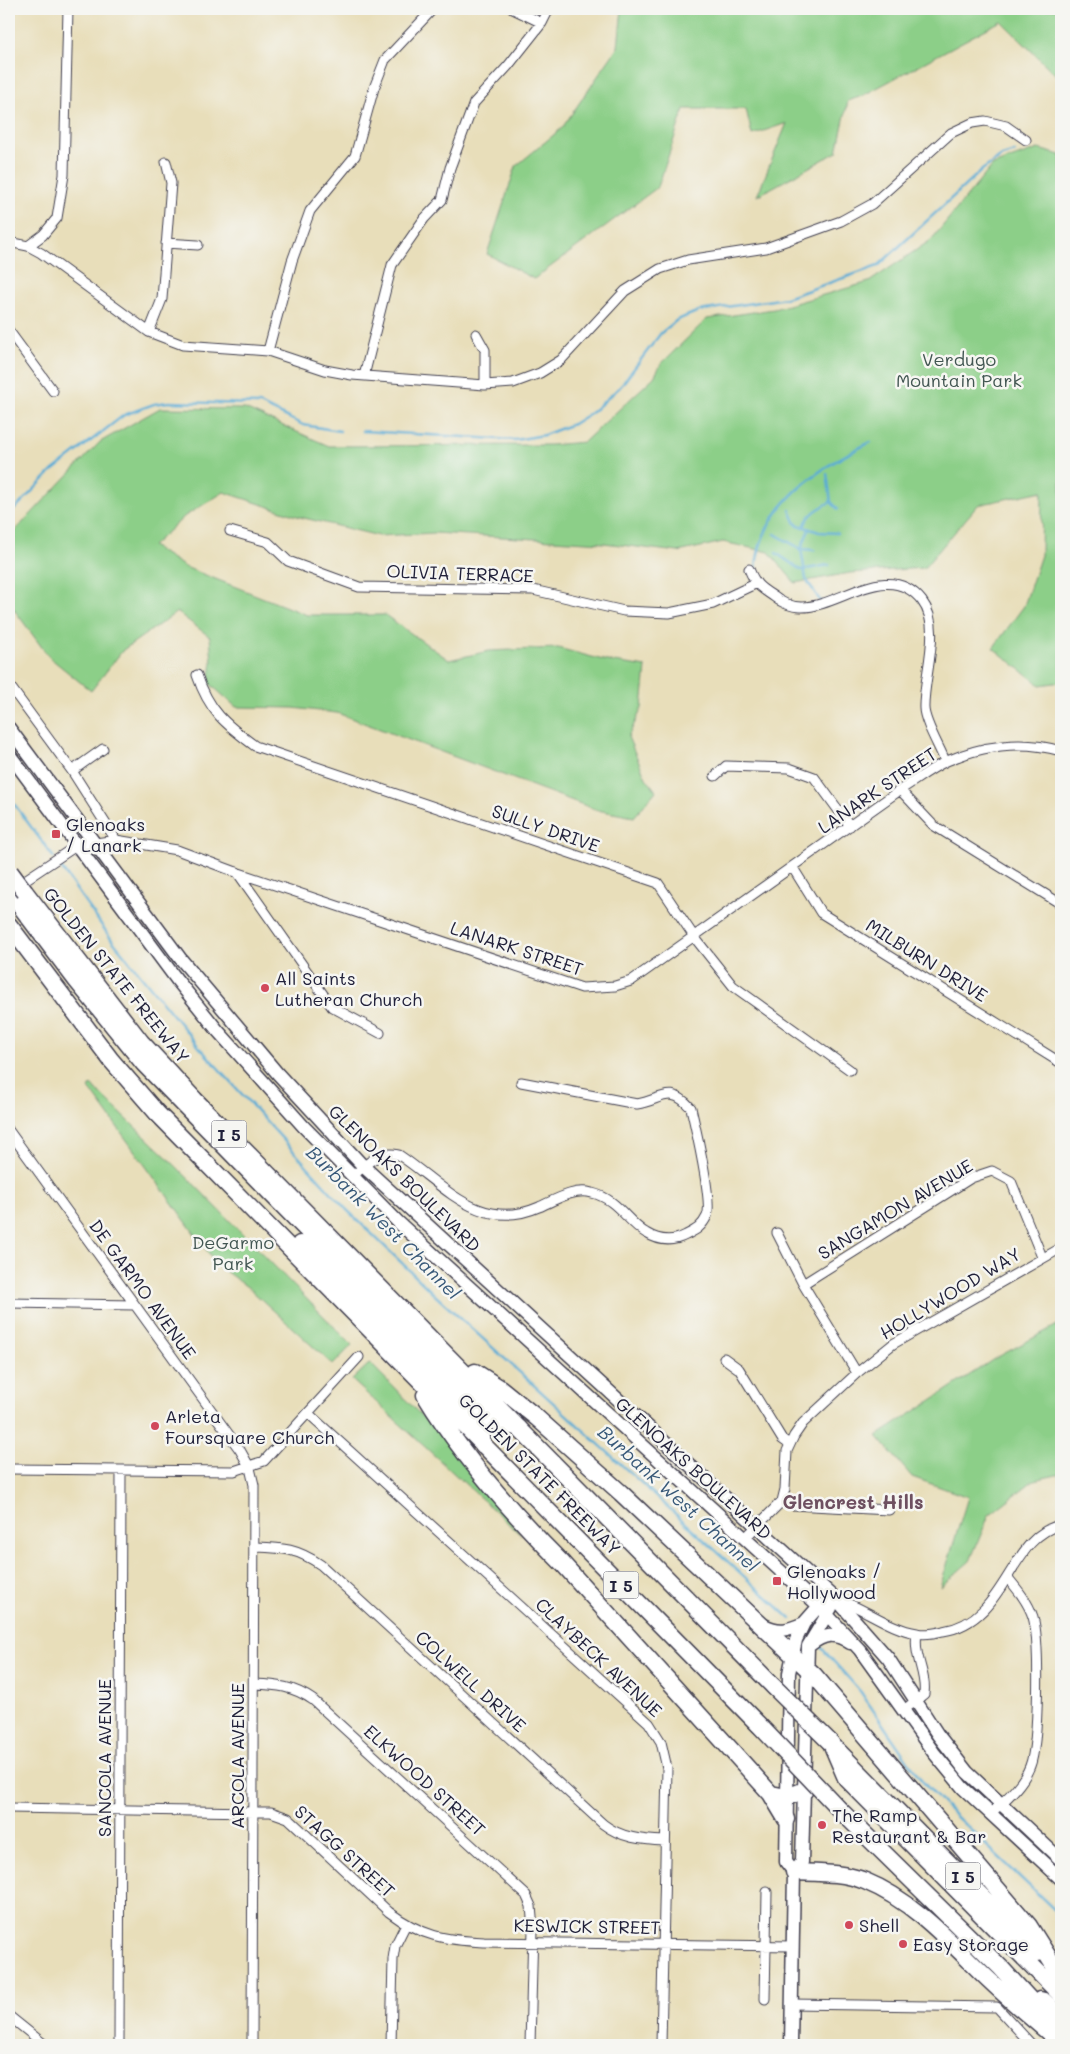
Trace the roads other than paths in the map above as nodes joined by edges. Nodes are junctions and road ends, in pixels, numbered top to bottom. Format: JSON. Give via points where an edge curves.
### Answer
{"nodes":[{"id":1,"x":68,"y":9,"type":"edge"},
{"id":2,"x":432,"y":9,"type":"edge"},
{"id":3,"x":513,"y":9,"type":"edge"},
{"id":4,"x":548,"y":9,"type":"edge"},
{"id":5,"x":542,"y":23,"type":"junction"},
{"id":6,"x":1026,"y":140,"type":"dead end"},
{"id":7,"x":166,"y":162,"type":"dead end"},
{"id":8,"x":9,"y":242,"type":"edge"},
{"id":9,"x":166,"y":243,"type":"junction"},
{"id":10,"x":198,"y":245,"type":"dead end"},
{"id":11,"x":28,"y":246,"type":"junction"},
{"id":12,"x":9,"y":331,"type":"edge"},
{"id":13,"x":148,"y":332,"type":"junction"},
{"id":14,"x":476,"y":334,"type":"dead end"},
{"id":15,"x":268,"y":351,"type":"junction"},
{"id":16,"x":364,"y":376,"type":"junction"},
{"id":17,"x":485,"y":385,"type":"junction"},
{"id":18,"x":53,"y":391,"type":"dead end"},
{"id":19,"x":230,"y":531,"type":"dead end"},
{"id":20,"x":749,"y":569,"type":"dead end"},
{"id":21,"x":755,"y":584,"type":"junction"},
{"id":22,"x":198,"y":675,"type":"dead end"},
{"id":23,"x":9,"y":685,"type":"edge"},
{"id":24,"x":9,"y":728,"type":"edge"},
{"id":25,"x":103,"y":748,"type":"dead end"},
{"id":26,"x":1061,"y":751,"type":"edge"},
{"id":27,"x":9,"y":754,"type":"edge"},
{"id":28,"x":945,"y":761,"type":"junction"},
{"id":29,"x":72,"y":771,"type":"junction"},
{"id":30,"x":715,"y":776,"type":"dead end"},
{"id":31,"x":900,"y":790,"type":"junction"},
{"id":32,"x":850,"y":826,"type":"junction"},
{"id":33,"x":116,"y":840,"type":"junction"},
{"id":34,"x":94,"y":842,"type":"junction"},
{"id":35,"x":71,"y":849,"type":"junction"},
{"id":36,"x":793,"y":868,"type":"junction"},
{"id":37,"x":9,"y":872,"type":"edge"},
{"id":38,"x":236,"y":872,"type":"junction"},
{"id":39,"x":13,"y":896,"type":"edge"},
{"id":40,"x":1061,"y":904,"type":"edge"},
{"id":41,"x":9,"y":925,"type":"edge"},
{"id":42,"x":695,"y":938,"type":"junction"},
{"id":43,"x":380,"y":1033,"type":"dead end"},
{"id":44,"x":1061,"y":1063,"type":"edge"},
{"id":45,"x":850,"y":1070,"type":"dead end"},
{"id":46,"x":521,"y":1082,"type":"dead end"},
{"id":47,"x":10,"y":1134,"type":"edge"},
{"id":48,"x":364,"y":1166,"type":"junction"},
{"id":49,"x":352,"y":1177,"type":"junction"},
{"id":50,"x":777,"y":1232,"type":"dead end"},
{"id":51,"x":1061,"y":1248,"type":"edge"},
{"id":52,"x":1042,"y":1257,"type":"junction"},
{"id":53,"x":803,"y":1284,"type":"junction"},
{"id":54,"x":9,"y":1303,"type":"edge"},
{"id":55,"x":135,"y":1305,"type":"junction"},
{"id":56,"x":359,"y":1356,"type":"dead end"},
{"id":57,"x":452,"y":1358,"type":"junction"},
{"id":58,"x":724,"y":1358,"type":"dead end"},
{"id":59,"x":412,"y":1374,"type":"junction"},
{"id":60,"x":857,"y":1374,"type":"junction"},
{"id":61,"x":619,"y":1402,"type":"junction"},
{"id":62,"x":309,"y":1414,"type":"junction"},
{"id":63,"x":608,"y":1414,"type":"junction"},
{"id":64,"x":521,"y":1428,"type":"junction"},
{"id":65,"x":789,"y":1444,"type":"junction"},
{"id":66,"x":483,"y":1445,"type":"junction"},
{"id":67,"x":250,"y":1468,"type":"junction"},
{"id":68,"x":9,"y":1469,"type":"edge"},
{"id":69,"x":121,"y":1470,"type":"junction"},
{"id":70,"x":782,"y":1501,"type":"junction"},
{"id":71,"x":889,"y":1510,"type":"dead end"},
{"id":72,"x":1061,"y":1525,"type":"edge"},
{"id":73,"x":756,"y":1528,"type":"junction"},
{"id":74,"x":745,"y":1538,"type":"junction"},
{"id":75,"x":254,"y":1547,"type":"junction"},
{"id":76,"x":1008,"y":1578,"type":"junction"},
{"id":77,"x":836,"y":1599,"type":"junction"},
{"id":78,"x":823,"y":1610,"type":"junction"},
{"id":79,"x":758,"y":1621,"type":"junction"},
{"id":80,"x":804,"y":1623,"type":"junction"},
{"id":81,"x":917,"y":1634,"type":"junction"},
{"id":82,"x":808,"y":1646,"type":"junction"},
{"id":83,"x":860,"y":1650,"type":"junction"},
{"id":84,"x":793,"y":1655,"type":"junction"},
{"id":85,"x":808,"y":1669,"type":"junction"},
{"id":86,"x":254,"y":1684,"type":"junction"},
{"id":87,"x":916,"y":1701,"type":"junction"},
{"id":88,"x":904,"y":1710,"type":"junction"},
{"id":89,"x":858,"y":1780,"type":"junction"},
{"id":90,"x":805,"y":1790,"type":"junction"},
{"id":91,"x":779,"y":1795,"type":"junction"},
{"id":92,"x":1001,"y":1804,"type":"junction"},
{"id":93,"x":9,"y":1808,"type":"edge"},
{"id":94,"x":120,"y":1809,"type":"junction"},
{"id":95,"x":254,"y":1812,"type":"junction"},
{"id":96,"x":991,"y":1814,"type":"junction"},
{"id":97,"x":786,"y":1819,"type":"joint"},
{"id":98,"x":665,"y":1841,"type":"junction"},
{"id":99,"x":1061,"y":1860,"type":"edge"},
{"id":100,"x":794,"y":1872,"type":"junction"},
{"id":101,"x":1061,"y":1879,"type":"edge"},
{"id":102,"x":767,"y":1892,"type":"dead end"},
{"id":103,"x":389,"y":1912,"type":"joint"},
{"id":104,"x":406,"y":1924,"type":"junction"},
{"id":105,"x":532,"y":1942,"type":"junction"},
{"id":106,"x":663,"y":1944,"type":"junction"},
{"id":107,"x":766,"y":1946,"type":"junction"},
{"id":108,"x":792,"y":1946,"type":"junction"},
{"id":109,"x":1061,"y":1977,"type":"edge"},
{"id":110,"x":1061,"y":1995,"type":"edge"},
{"id":111,"x":1028,"y":1997,"type":"junction"},
{"id":112,"x":765,"y":1999,"type":"dead end"},
{"id":113,"x":791,"y":2004,"type":"junction"},
{"id":114,"x":9,"y":2016,"type":"edge"},
{"id":115,"x":1061,"y":2017,"type":"edge"},
{"id":116,"x":1061,"y":2035,"type":"edge"},
{"id":117,"x":1061,"y":2043,"type":"edge"},
{"id":118,"x":45,"y":2045,"type":"edge"},
{"id":119,"x":119,"y":2045,"type":"edge"},
{"id":120,"x":252,"y":2045,"type":"edge"},
{"id":121,"x":391,"y":2045,"type":"edge"},
{"id":122,"x":530,"y":2045,"type":"edge"},
{"id":123,"x":661,"y":2045,"type":"edge"},
{"id":124,"x":790,"y":2045,"type":"edge"},
{"id":125,"x":1032,"y":2045,"type":"edge"}],
"edges":[{"from":1,"to":11,"type":"street","via":[[62,184],[56,218]]},
{"from":2,"to":15,"type":"street","via":[[385,60],[355,156],[310,211],[292,261]]},
{"from":3,"to":5,"type":"street"},
{"from":4,"to":5,"type":"street"},
{"from":5,"to":16,"type":"street","via":[[474,103],[442,200],[424,219],[392,265]]},
{"from":6,"to":17,"type":"street","via":[[1006,126],[985,121],[972,123],[951,133],[872,204],[841,221],[766,248],[688,260],[660,269],[625,291],[561,360],[514,383]]},
{"from":7,"to":9,"type":"street","via":[[171,183]]},
{"from":8,"to":11,"type":"street"},
{"from":9,"to":10,"type":"street"},
{"from":9,"to":13,"type":"street","via":[[162,300]]},
{"from":11,"to":13,"type":"street"},
{"from":12,"to":18,"type":"street"},
{"from":13,"to":15,"type":"street","via":[[183,345]]},
{"from":14,"to":17,"type":"street","via":[[485,350]]},
{"from":15,"to":16,"type":"street","via":[[324,370]]},
{"from":16,"to":17,"type":"street"},
{"from":19,"to":21,"type":"street","name":"OLIVIA TERRACE","via":[[268,542],[288,561],[359,587],[533,590],[624,611],[669,613],[713,604]]},
{"from":20,"to":21,"type":"street"},
{"from":21,"to":28,"type":"street","via":[[778,600],[801,607],[875,584],[897,585],[918,596],[929,612],[932,627],[924,710]]},
{"from":22,"to":42,"type":"street","name":"SULLY DRIVE","via":[[205,698],[228,726],[255,746],[658,883]]},
{"from":23,"to":29,"type":"street"},
{"from":24,"to":34,"type":"main road","name":"GLENOAKS BOULEVARD"},
{"from":25,"to":29,"type":"street"},
{"from":26,"to":28,"type":"street","name":"LANARK STREET","via":[[1045,746],[1003,745]]},
{"from":27,"to":35,"type":"main road","name":"GLENOAKS BOULEVARD"},
{"from":28,"to":31,"type":"street","name":"LANARK STREET"},
{"from":29,"to":33,"type":"street"},
{"from":30,"to":32,"type":"street","via":[[726,766],[790,768],[814,778]]},
{"from":31,"to":32,"type":"street","name":"LANARK STREET"},
{"from":31,"to":40,"type":"street","via":[[933,825]]},
{"from":32,"to":36,"type":"street","name":"LANARK STREET"},
{"from":33,"to":34,"type":"street","name":"LANARK STREET"},
{"from":33,"to":38,"type":"street","name":"LANARK STREET","via":[[177,850]]},
{"from":34,"to":35,"type":"street","name":"LANARK STREET"},
{"from":34,"to":48,"type":"main road","name":"GLENOAKS BOULEVARD","via":[[180,958],[278,1074]]},
{"from":35,"to":39,"type":"street","name":"LANARK STREET","via":[[45,865]]},
{"from":35,"to":49,"type":"main road","name":"GLENOAKS BOULEVARD","via":[[218,1031]]},
{"from":36,"to":42,"type":"street","name":"LANARK STREET"},
{"from":36,"to":44,"type":"street","name":"MILBURN DRIVE","via":[[821,913]]},
{"from":37,"to":39,"type":"highway","name":"GOLDEN STATE FREEWAY","number":"I 5","bridge":true},
{"from":38,"to":42,"type":"street","name":"LANARK STREET","via":[[582,988],[615,986],[631,981]]},
{"from":38,"to":43,"type":"street","via":[[332,1007]]},
{"from":39,"to":57,"type":"highway","name":"GOLDEN STATE FREEWAY","number":"I 5","via":[[195,1100]]},
{"from":39,"to":64,"type":"highway","via":[[76,980],[165,1086],[494,1421]]},
{"from":39,"to":66,"type":"highway","via":[[80,1004],[150,1088],[278,1222],[480,1424]]},
{"from":41,"to":59,"type":"highway","name":"GOLDEN STATE FREEWAY","number":"I 5","via":[[111,1060],[157,1113]]},
{"from":42,"to":45,"type":"street","name":"SULLY DRIVE","via":[[733,986]]},
{"from":46,"to":48,"type":"street","via":[[637,1104],[675,1094],[687,1103],[700,1144],[708,1214],[700,1229],[680,1238],[660,1240],[644,1232],[607,1199],[593,1193],[575,1192],[526,1213],[499,1216],[472,1207],[399,1156],[385,1154]]},
{"from":47,"to":55,"type":"street","name":"DE GARMO AVENUE"},
{"from":48,"to":49,"type":"street"},
{"from":48,"to":61,"type":"main road","name":"GLENOAKS BOULEVARD"},
{"from":49,"to":63,"type":"main road","name":"GLENOAKS BOULEVARD"},
{"from":50,"to":53,"type":"street"},
{"from":51,"to":52,"type":"street","name":"HOLLYWOOD WAY"},
{"from":52,"to":53,"type":"street","name":"SANGAMON AVENUE","via":[[1011,1181],[992,1172],[971,1178]]},
{"from":52,"to":60,"type":"street","name":"HOLLYWOOD WAY","via":[[893,1344]]},
{"from":53,"to":60,"type":"street"},
{"from":54,"to":55,"type":"street"},
{"from":55,"to":67,"type":"street","name":"DE GARMO AVENUE"},
{"from":56,"to":62,"type":"street"},
{"from":57,"to":64,"type":"highway","name":"GOLDEN STATE FREEWAY","number":"I 5"},
{"from":57,"to":79,"type":"highway","via":[[500,1388],[544,1425],[622,1493]]},
{"from":58,"to":65,"type":"street","via":[[739,1369],[782,1439]]},
{"from":59,"to":66,"type":"highway","name":"GOLDEN STATE FREEWAY","number":"I 5"},
{"from":59,"to":91,"type":"highway","via":[[446,1430],[534,1535]]},
{"from":60,"to":65,"type":"street","name":"HOLLYWOOD WAY","via":[[803,1424]]},
{"from":61,"to":63,"type":"main road"},
{"from":61,"to":73,"type":"main road","name":"GLENOAKS BOULEVARD"},
{"from":62,"to":67,"type":"street","via":[[264,1461]]},
{"from":62,"to":98,"type":"street","name":"CLAYBECK AVENUE","via":[[649,1723],[661,1742],[667,1768]]},
{"from":63,"to":74,"type":"main road","name":"GLENOAKS BOULEVARD"},
{"from":64,"to":89,"type":"highway","name":"GOLDEN STATE FREEWAY","number":"I 5","bridge":true,"via":[[831,1743]]},
{"from":65,"to":70,"type":"street"},
{"from":66,"to":111,"type":"highway","name":"GOLDEN STATE FREEWAY","number":"I 5","bridge":true},
{"from":67,"to":69,"type":"street","via":[[234,1471]]},
{"from":67,"to":75,"type":"street","name":"ARCOLA AVENUE","via":[[254,1485]]},
{"from":68,"to":69,"type":"street"},
{"from":69,"to":94,"type":"street","name":"SANCOLA AVENUE"},
{"from":70,"to":71,"type":"street","via":[[792,1505]]},
{"from":70,"to":73,"type":"street"},
{"from":72,"to":76,"type":"street","via":[[1051,1527],[1034,1540]]},
{"from":73,"to":74,"type":"street"},
{"from":73,"to":77,"type":"main road","name":"GLENOAKS BOULEVARD"},
{"from":74,"to":78,"type":"main road","name":"GLENOAKS BOULEVARD"},
{"from":75,"to":86,"type":"street","name":"ARCOLA AVENUE"},
{"from":75,"to":98,"type":"street","name":"COLWELL DRIVE","via":[[292,1549],[321,1565],[608,1827],[626,1836]]},
{"from":76,"to":81,"type":"street","via":[[989,1606],[973,1620],[947,1631]]},
{"from":76,"to":92,"type":"street","via":[[1023,1597],[1032,1616],[1038,1637],[1038,1664],[1033,1756],[1024,1779]]},
{"from":77,"to":78,"type":"main road"},
{"from":77,"to":81,"type":"street"},
{"from":77,"to":87,"type":"main road","name":"GLENOAKS BOULEVARD","via":[[888,1658]]},
{"from":78,"to":80,"type":"main road"},
{"from":78,"to":82,"type":"main road"},
{"from":78,"to":83,"type":"main road","name":"GLENOAKS BOULEVARD"},
{"from":79,"to":80,"type":"main road","via":[[777,1631]]},
{"from":79,"to":84,"type":"highway"},
{"from":80,"to":84,"type":"main road"},
{"from":81,"to":87,"type":"street","via":[[917,1660],[925,1685],[924,1694]]},
{"from":82,"to":83,"type":"main road","via":[[824,1635],[832,1634]]},
{"from":82,"to":85,"type":"main road"},
{"from":83,"to":88,"type":"main road"},
{"from":84,"to":85,"type":"highway"},
{"from":84,"to":91,"type":"main road"},
{"from":85,"to":90,"type":"main road"},
{"from":85,"to":109,"type":"highway","via":[[1029,1926]]},
{"from":86,"to":95,"type":"street","name":"ARCOLA AVENUE"},
{"from":86,"to":105,"type":"street","name":"ELKWOOD STREET","via":[[281,1685],[299,1690],[313,1700],[516,1885],[531,1906]]},
{"from":87,"to":88,"type":"street"},
{"from":87,"to":92,"type":"main road","name":"GLENOAKS BOULEVARD","via":[[967,1772]]},
{"from":88,"to":96,"type":"main road","via":[[950,1774]]},
{"from":89,"to":109,"type":"highway","name":"GOLDEN STATE FREEWAY","number":"I 5"},
{"from":89,"to":110,"type":"highway"},
{"from":90,"to":91,"type":"highway"},
{"from":90,"to":100,"type":"main road","via":[[802,1862]]},
{"from":91,"to":97,"type":"highway"},
{"from":92,"to":96,"type":"street"},
{"from":92,"to":99,"type":"main road","name":"GLENOAKS BOULEVARD"},
{"from":93,"to":94,"type":"street","name":"STAGG STREET"},
{"from":94,"to":95,"type":"street","name":"STAGG STREET"},
{"from":94,"to":119,"type":"street","name":"SANCOLA AVENUE"},
{"from":95,"to":103,"type":"street","name":"STAGG STREET","via":[[271,1812],[288,1818]]},
{"from":95,"to":120,"type":"street","name":"ARCOLA AVENUE"},
{"from":96,"to":101,"type":"main road"},
{"from":97,"to":100,"type":"main road","via":[[786,1862]]},
{"from":98,"to":106,"type":"street","name":"CLAYBECK AVENUE"},
{"from":100,"to":108,"type":"main road"},
{"from":100,"to":117,"type":"highway","via":[[839,1874],[864,1881],[896,1897],[929,1922],[1016,2006]]},
{"from":102,"to":107,"type":"street"},
{"from":103,"to":104,"type":"street","name":"KESWICK STREET"},
{"from":104,"to":105,"type":"street","name":"KESWICK STREET","via":[[436,1938]]},
{"from":104,"to":121,"type":"street","via":[[395,1946],[393,1959]]},
{"from":105,"to":106,"type":"street","name":"KESWICK STREET"},
{"from":105,"to":122,"type":"street","name":"ELKWOOD STREET"},
{"from":106,"to":107,"type":"street","name":"KESWICK STREET"},
{"from":106,"to":123,"type":"street","name":"CLAYBECK AVENUE"},
{"from":107,"to":108,"type":"street","name":"KESWICK STREET"},
{"from":107,"to":112,"type":"street"},
{"from":108,"to":113,"type":"main road"},
{"from":111,"to":115,"type":"highway","via":[[1044,2001]]},
{"from":111,"to":116,"type":"highway","name":"GOLDEN STATE FREEWAY","number":"I 5"},
{"from":113,"to":124,"type":"main road"},
{"from":113,"to":125,"type":"street","via":[[997,2007]]},
{"from":114,"to":118,"type":"street"}]}
